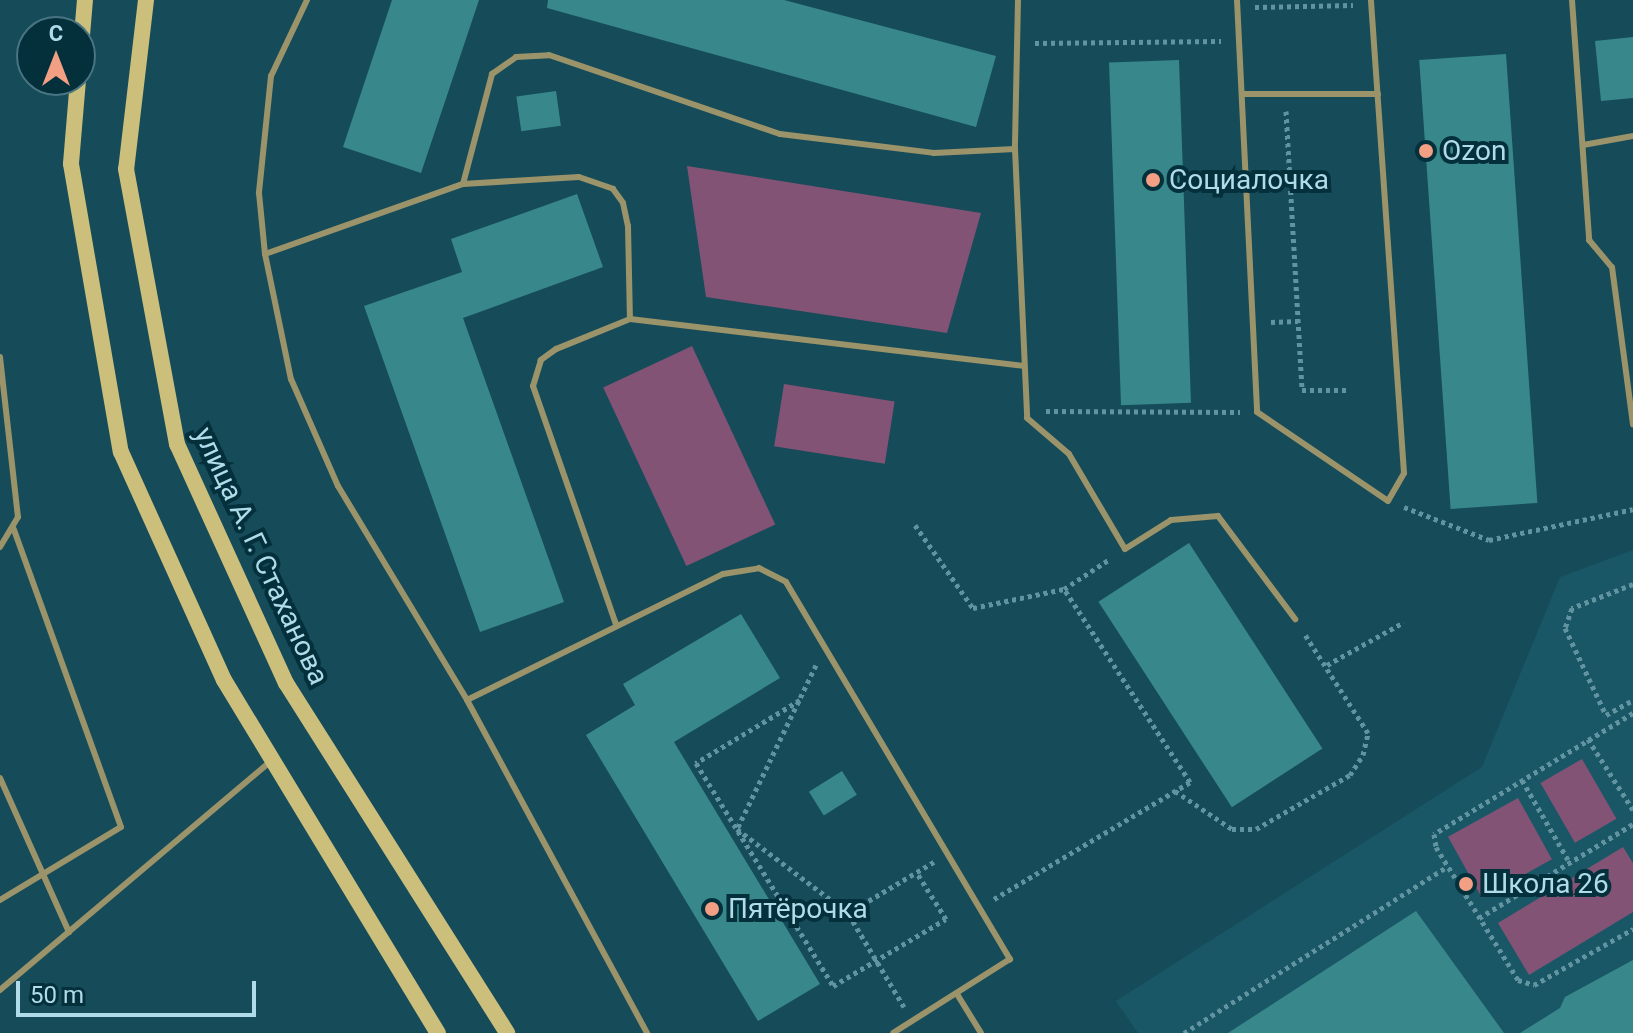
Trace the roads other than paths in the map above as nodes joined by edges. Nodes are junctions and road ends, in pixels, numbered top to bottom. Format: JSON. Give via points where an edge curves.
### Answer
{"nodes":[{"id":1,"x":146,"y":0,"type":"edge"},
{"id":2,"x":307,"y":0,"type":"edge"},
{"id":3,"x":1018,"y":0,"type":"edge"},
{"id":4,"x":1572,"y":0,"type":"edge"},
{"id":5,"x":1371,"y":2,"type":"edge"},
{"id":6,"x":1238,"y":4,"type":"edge"},
{"id":7,"x":1242,"y":94,"type":"junction"},
{"id":8,"x":1378,"y":94,"type":"junction"},
{"id":9,"x":77,"y":96,"type":"edge"},
{"id":10,"x":1633,"y":136,"type":"edge"},
{"id":11,"x":1583,"y":145,"type":"junction"},
{"id":12,"x":1015,"y":149,"type":"junction"},
{"id":13,"x":463,"y":184,"type":"junction"},
{"id":14,"x":265,"y":254,"type":"junction"},
{"id":15,"x":630,"y":319,"type":"junction"},
{"id":16,"x":0,"y":357,"type":"edge"},
{"id":17,"x":1023,"y":366,"type":"junction"},
{"id":18,"x":1633,"y":425,"type":"edge"},
{"id":19,"x":14,"y":529,"type":"junction"},
{"id":20,"x":0,"y":547,"type":"edge"},
{"id":21,"x":1295,"y":619,"type":"road end"},
{"id":22,"x":616,"y":624,"type":"junction"},
{"id":23,"x":467,"y":700,"type":"junction"},
{"id":24,"x":272,"y":760,"type":"junction"},
{"id":25,"x":0,"y":778,"type":"edge"},
{"id":26,"x":43,"y":875,"type":"junction"},
{"id":27,"x":0,"y":900,"type":"edge"},
{"id":28,"x":69,"y":932,"type":"junction"},
{"id":29,"x":0,"y":990,"type":"edge"},
{"id":30,"x":957,"y":994,"type":"junction"},
{"id":31,"x":438,"y":1033,"type":"edge"},
{"id":32,"x":507,"y":1033,"type":"edge"},
{"id":33,"x":647,"y":1033,"type":"edge"},
{"id":34,"x":893,"y":1033,"type":"edge"},
{"id":35,"x":981,"y":1033,"type":"edge"}],
"edges":[{"from":1,"to":32,"type":"main road","name":"улица А. Г. Стаханова","via":[[126,169],[177,444],[286,683]]},
{"from":2,"to":14,"type":"lane","via":[[282,44],[262,123],[259,193]]},
{"from":3,"to":12,"type":"lane"},
{"from":4,"to":11,"type":"lane"},
{"from":5,"to":8,"type":"lane"},
{"from":6,"to":7,"type":"lane"},
{"from":7,"to":8,"type":"lane"},
{"from":7,"to":8,"type":"lane","via":[[1257,412],[1388,501],[1404,473]]},
{"from":9,"to":24,"type":"main road","via":[[71,164],[121,452],[224,680]]},
{"from":10,"to":11,"type":"lane"},
{"from":11,"to":18,"type":"lane","via":[[1589,240],[1612,267]]},
{"from":12,"to":13,"type":"lane","via":[[934,153],[780,134],[538,55],[516,57],[492,74]]},
{"from":12,"to":17,"type":"lane"},
{"from":13,"to":14,"type":"lane"},
{"from":13,"to":15,"type":"lane","via":[[579,177],[613,189],[623,203],[628,226]]},
{"from":14,"to":23,"type":"lane","via":[[291,379],[338,486]]},
{"from":15,"to":17,"type":"lane"},
{"from":15,"to":22,"type":"lane","via":[[556,349],[541,360],[533,386]]},
{"from":16,"to":19,"type":"lane","via":[[18,517]]},
{"from":17,"to":21,"type":"lane","via":[[1027,418],[1069,454],[1125,549],[1171,520],[1218,516]]},
{"from":19,"to":20,"type":"lane"},
{"from":19,"to":26,"type":"lane","via":[[121,827]]},
{"from":22,"to":23,"type":"lane"},
{"from":22,"to":30,"type":"lane","via":[[723,574],[759,568],[786,582],[1010,959]]},
{"from":23,"to":33,"type":"lane"},
{"from":24,"to":28,"type":"lane"},
{"from":24,"to":31,"type":"main road"},
{"from":25,"to":26,"type":"lane"},
{"from":26,"to":27,"type":"lane"},
{"from":26,"to":28,"type":"lane"},
{"from":28,"to":29,"type":"lane"},
{"from":30,"to":34,"type":"lane"},
{"from":30,"to":35,"type":"lane"}]}
